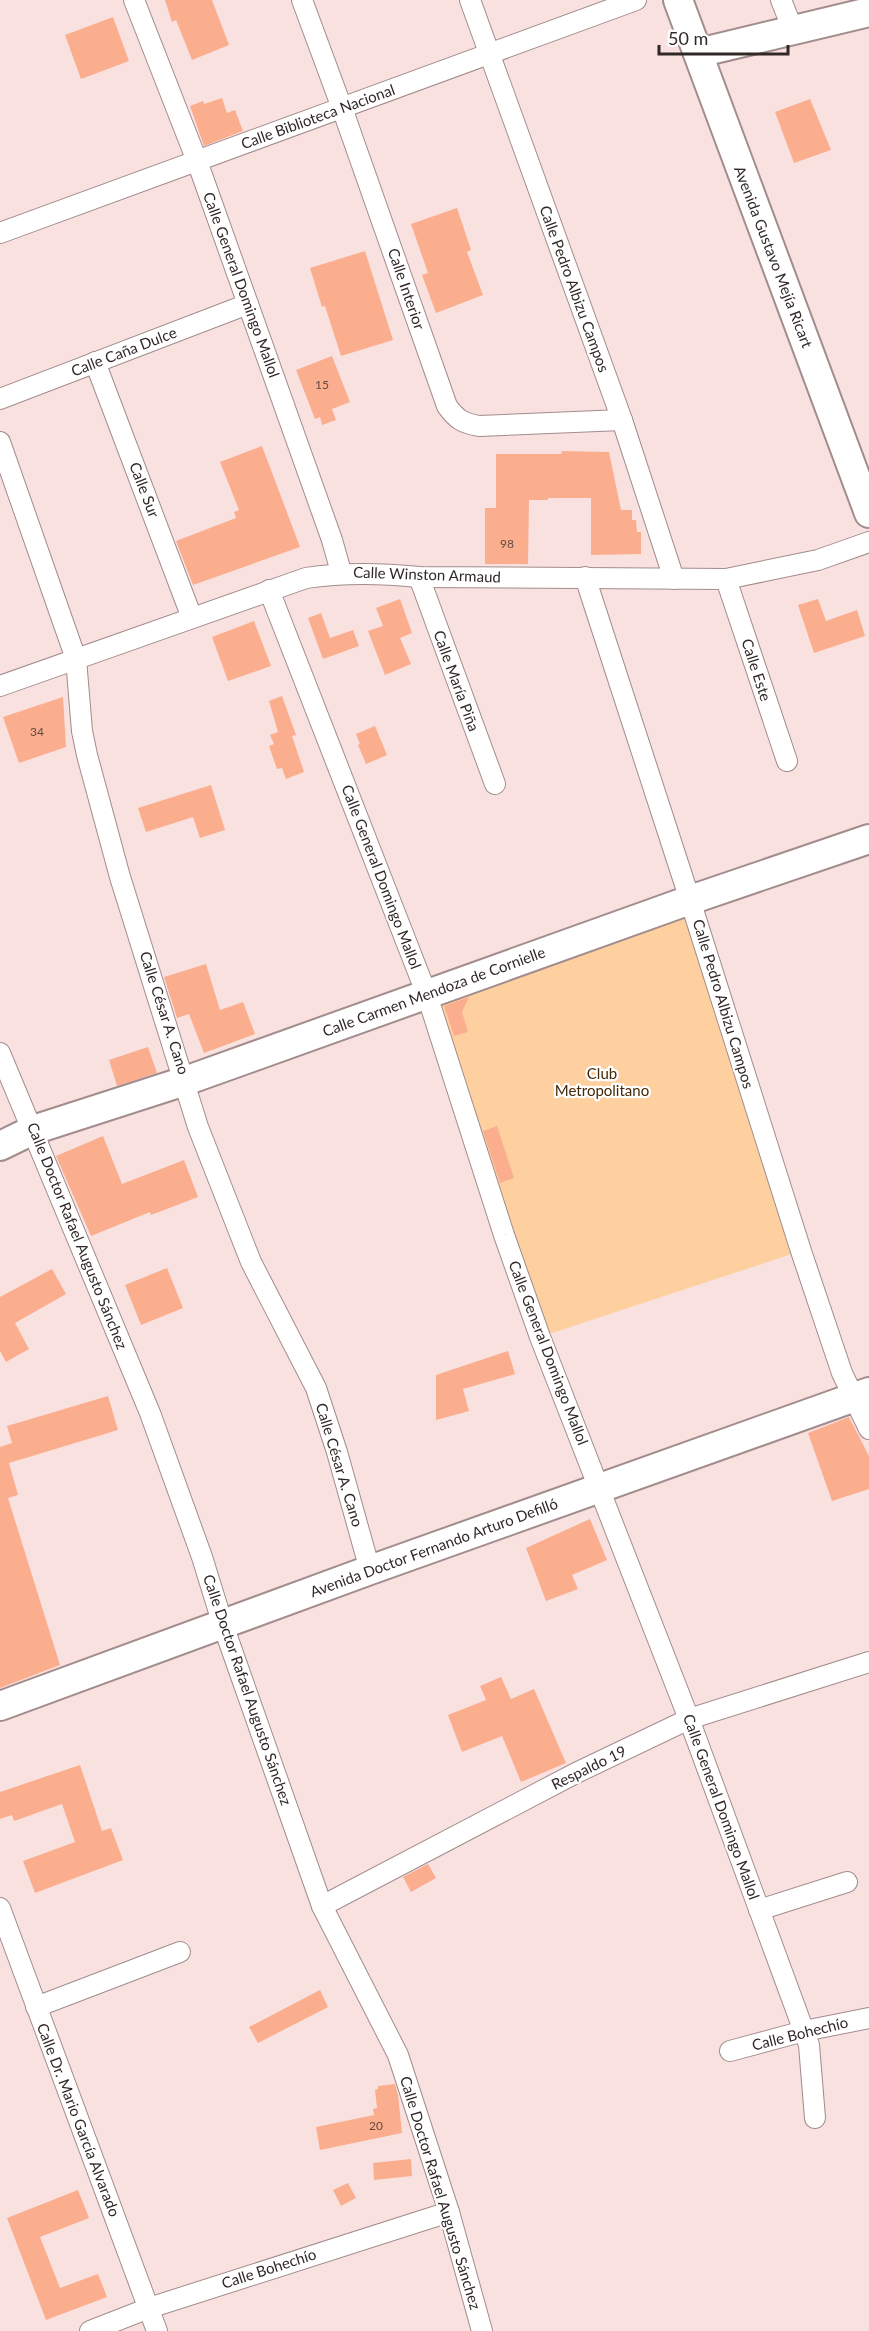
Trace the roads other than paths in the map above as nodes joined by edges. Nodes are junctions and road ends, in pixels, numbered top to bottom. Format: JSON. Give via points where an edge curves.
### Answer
{"nodes":[{"id":1,"x":134,"y":0,"type":"edge"},
{"id":2,"x":302,"y":0,"type":"edge"},
{"id":3,"x":470,"y":0,"type":"edge"},
{"id":4,"x":636,"y":0,"type":"edge"},
{"id":5,"x":678,"y":0,"type":"edge"},
{"id":6,"x":781,"y":0,"type":"edge"},
{"id":7,"x":865,"y":13,"type":"edge"},
{"id":8,"x":793,"y":30,"type":"junction"},
{"id":9,"x":698,"y":53,"type":"junction"},
{"id":10,"x":489,"y":54,"type":"junction"},
{"id":11,"x":342,"y":108,"type":"junction"},
{"id":12,"x":197,"y":161,"type":"junction"},
{"id":13,"x":0,"y":233,"type":"edge"},
{"id":14,"x":248,"y":304,"type":"junction"},
{"id":15,"x":96,"y":362,"type":"junction"},
{"id":16,"x":0,"y":399,"type":"edge"},
{"id":17,"x":622,"y":420,"type":"junction"},
{"id":18,"x":0,"y":442,"type":"edge"},
{"id":19,"x":869,"y":513,"type":"edge"},
{"id":20,"x":869,"y":542,"type":"edge"},
{"id":21,"x":341,"y":572,"type":"junction"},
{"id":22,"x":419,"y":577,"type":"junction"},
{"id":23,"x":585,"y":577,"type":"junction"},
{"id":24,"x":674,"y":579,"type":"junction"},
{"id":25,"x":726,"y":579,"type":"junction"},
{"id":26,"x":269,"y":590,"type":"junction"},
{"id":27,"x":192,"y":618,"type":"junction"},
{"id":28,"x":76,"y":659,"type":"junction"},
{"id":29,"x":0,"y":686,"type":"edge"},
{"id":30,"x":787,"y":761,"type":"dead end"},
{"id":31,"x":495,"y":784,"type":"dead end"},
{"id":32,"x":869,"y":839,"type":"edge"},
{"id":33,"x":690,"y":900,"type":"junction"},
{"id":34,"x":427,"y":995,"type":"junction"},
{"id":35,"x":0,"y":1053,"type":"edge"},
{"id":36,"x":185,"y":1081,"type":"junction"},
{"id":37,"x":33,"y":1130,"type":"junction"},
{"id":38,"x":0,"y":1146,"type":"edge"},
{"id":39,"x":862,"y":1395,"type":"edge"},
{"id":40,"x":869,"y":1428,"type":"edge"},
{"id":41,"x":600,"y":1489,"type":"junction"},
{"id":42,"x":370,"y":1570,"type":"junction"},
{"id":43,"x":223,"y":1625,"type":"junction"},
{"id":44,"x":869,"y":1662,"type":"edge"},
{"id":45,"x":0,"y":1706,"type":"edge"},
{"id":46,"x":689,"y":1719,"type":"junction"},
{"id":47,"x":847,"y":1882,"type":"dead end"},
{"id":48,"x":322,"y":1906,"type":"junction"},
{"id":49,"x":0,"y":1908,"type":"edge"},
{"id":50,"x":759,"y":1910,"type":"junction"},
{"id":51,"x":180,"y":1952,"type":"dead end"},
{"id":52,"x":36,"y":2007,"type":"junction"},
{"id":53,"x":869,"y":2018,"type":"edge"},
{"id":54,"x":804,"y":2031,"type":"junction"},
{"id":55,"x":730,"y":2051,"type":"dead end"},
{"id":56,"x":815,"y":2118,"type":"dead end"},
{"id":57,"x":449,"y":2212,"type":"junction"},
{"id":58,"x":149,"y":2308,"type":"junction"},
{"id":59,"x":90,"y":2331,"type":"edge"},
{"id":60,"x":157,"y":2331,"type":"edge"},
{"id":61,"x":482,"y":2331,"type":"edge"}],
"edges":[{"from":1,"to":12,"type":"street","name":"Calle General Domingo Mallol"},
{"from":2,"to":11,"type":"street","name":"Calle Interior"},
{"from":3,"to":10,"type":"street","name":"Calle Pedro Albizu Campos"},
{"from":4,"to":10,"type":"street","name":"Calle Biblioteca Nacional"},
{"from":5,"to":9,"type":"street","name":"Avenida Gustavo Mejía Ricart"},
{"from":6,"to":8,"type":"street"},
{"from":7,"to":8,"type":"street"},
{"from":8,"to":9,"type":"street"},
{"from":9,"to":19,"type":"street","name":"Avenida Gustavo Mejía Ricart"},
{"from":10,"to":11,"type":"street","name":"Calle Biblioteca Nacional"},
{"from":10,"to":17,"type":"street","name":"Calle Pedro Albizu Campos"},
{"from":11,"to":12,"type":"street","name":"Calle Biblioteca Nacional"},
{"from":11,"to":17,"type":"street","name":"Calle Interior","via":[[447,406],[456,418],[479,426]]},
{"from":12,"to":13,"type":"street","name":"Calle Biblioteca Nacional"},
{"from":12,"to":14,"type":"street","name":"Calle General Domingo Mallol"},
{"from":14,"to":15,"type":"street","name":"Calle Caña Dulce"},
{"from":14,"to":21,"type":"street","name":"Calle General Domingo Mallol"},
{"from":15,"to":16,"type":"street","name":"Calle Caña Dulce"},
{"from":15,"to":27,"type":"street","name":"Calle Sur"},
{"from":17,"to":24,"type":"street","name":"Calle Pedro Albizu Campos"},
{"from":18,"to":28,"type":"street","name":"Calle César A. Cano"},
{"from":20,"to":25,"type":"street","name":"Calle Winston Armaud","via":[[818,560]]},
{"from":21,"to":22,"type":"street","name":"Calle Winston Armaud"},
{"from":21,"to":26,"type":"street","name":"Calle Winston Armaud"},
{"from":22,"to":23,"type":"street","name":"Calle Winston Armaud"},
{"from":22,"to":31,"type":"street","name":"Calle María Piña"},
{"from":23,"to":24,"type":"street","name":"Calle Winston Armaud"},
{"from":23,"to":33,"type":"street","name":"Calle Pedro Albizu Campos"},
{"from":24,"to":25,"type":"street","name":"Calle Winston Armaud"},
{"from":25,"to":30,"type":"street","name":"Calle Este"},
{"from":26,"to":27,"type":"street","name":"Calle Winston Armaud"},
{"from":26,"to":34,"type":"street","name":"Calle General Domingo Mallol"},
{"from":27,"to":28,"type":"street","name":"Calle Winston Armaud"},
{"from":28,"to":29,"type":"street","name":"Calle Winston Armaud"},
{"from":28,"to":36,"type":"street","name":"Calle César A. Cano","via":[[87,756],[120,877]]},
{"from":32,"to":33,"type":"street","name":"Calle Carmen Mendoza de Cornielle"},
{"from":33,"to":34,"type":"street","name":"Calle Carmen Mendoza de Cornielle"},
{"from":33,"to":39,"type":"street","name":"Calle Pedro Albizu Campos","via":[[842,1373]]},
{"from":34,"to":36,"type":"street","name":"Calle Carmen Mendoza de Cornielle"},
{"from":34,"to":41,"type":"street","name":"Calle General Domingo Mallol","via":[[504,1234]]},
{"from":35,"to":37,"type":"street","name":"Calle Doctor Rafael Augusto Sánchez"},
{"from":36,"to":37,"type":"street","name":"Calle Carmen Mendoza de Cornielle"},
{"from":36,"to":42,"type":"street","name":"Calle César A. Cano","via":[[198,1127],[251,1262],[324,1410]]},
{"from":37,"to":38,"type":"street","name":"Calle Carmen Mendoza de Cornielle"},
{"from":37,"to":43,"type":"street","name":"Calle Doctor Rafael Augusto Sánchez","via":[[150,1413]]},
{"from":39,"to":40,"type":"street","name":"Calle Pedro Albizu Campos"},
{"from":39,"to":41,"type":"street","name":"Avenida Doctor Fernando Arturo Defilló"},
{"from":41,"to":42,"type":"street","name":"Avenida Doctor Fernando Arturo Defilló"},
{"from":41,"to":46,"type":"street","name":"Calle General Domingo Mallol"},
{"from":42,"to":43,"type":"street","name":"Avenida Doctor Fernando Arturo Defilló"},
{"from":43,"to":45,"type":"street","name":"Avenida Doctor Fernando Arturo Defilló"},
{"from":43,"to":48,"type":"street","name":"Calle Doctor Rafael Augusto Sánchez"},
{"from":44,"to":46,"type":"street","name":"Respaldo 19"},
{"from":46,"to":48,"type":"street","name":"Respaldo 19","via":[[576,1773]]},
{"from":46,"to":50,"type":"street","name":"Calle General Domingo Mallol"},
{"from":47,"to":50,"type":"street"},
{"from":48,"to":57,"type":"street","name":"Calle Doctor Rafael Augusto Sánchez","via":[[398,2055]]},
{"from":49,"to":52,"type":"street","name":"Calle Dr. Mario García Alvarado"},
{"from":50,"to":54,"type":"street","name":"Calle General Domingo Mallol"},
{"from":51,"to":52,"type":"street"},
{"from":52,"to":58,"type":"street","name":"Calle Dr. Mario García Alvarado"},
{"from":53,"to":54,"type":"street","name":"Calle Bohechío"},
{"from":54,"to":55,"type":"street","name":"Calle Bohechío"},
{"from":54,"to":56,"type":"street","name":"Calle General Domingo Mallol","via":[[809,2045]]},
{"from":57,"to":58,"type":"street","name":"Calle Bohechío"},
{"from":57,"to":61,"type":"street","name":"Calle Doctor Rafael Augusto Sánchez"},
{"from":58,"to":59,"type":"street","name":"Calle Bohechío"},
{"from":58,"to":60,"type":"street","name":"Calle Dr. Mario García Alvarado"}]}
